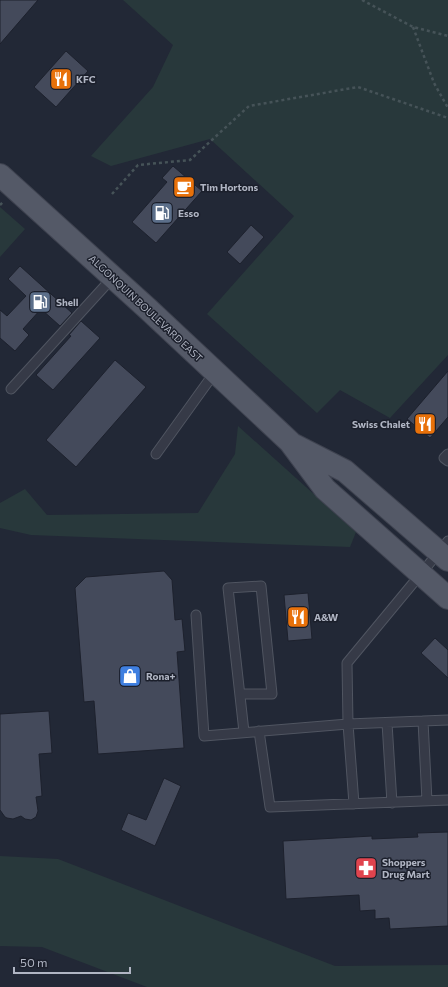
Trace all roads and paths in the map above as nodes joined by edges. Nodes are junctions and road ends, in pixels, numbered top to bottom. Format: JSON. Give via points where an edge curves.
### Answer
{"nodes":[{"id":1,"x":362,"y":0,"type":"edge"},
{"id":2,"x":413,"y":27,"type":"junction"},
{"id":3,"x":448,"y":36,"type":"edge"},
{"id":4,"x":448,"y":108,"type":"edge"},
{"id":5,"x":448,"y":118,"type":"edge"},
{"id":6,"x":0,"y":175,"type":"edge"},
{"id":7,"x":112,"y":194,"type":"dead end"},
{"id":8,"x":113,"y":277,"type":"junction"},
{"id":9,"x":215,"y":372,"type":"junction"},
{"id":10,"x":11,"y":389,"type":"dead end"},
{"id":11,"x":290,"y":442,"type":"junction"},
{"id":12,"x":156,"y":454,"type":"dead end"},
{"id":13,"x":448,"y":454,"type":"edge"},
{"id":14,"x":448,"y":461,"type":"edge"},
{"id":15,"x":445,"y":551,"type":"edge"},
{"id":16,"x":420,"y":574,"type":"junction"},
{"id":17,"x":448,"y":598,"type":"edge"},
{"id":18,"x":196,"y":615,"type":"dead end"},
{"id":19,"x":240,"y":694,"type":"junction"},
{"id":20,"x":448,"y":720,"type":"edge"},
{"id":21,"x":423,"y":721,"type":"junction"},
{"id":22,"x":387,"y":723,"type":"junction"},
{"id":23,"x":348,"y":724,"type":"junction"},
{"id":24,"x":259,"y":731,"type":"junction"},
{"id":25,"x":244,"y":732,"type":"junction"},
{"id":26,"x":448,"y":800,"type":"edge"},
{"id":27,"x":427,"y":801,"type":"junction"},
{"id":28,"x":392,"y":803,"type":"junction"},
{"id":29,"x":354,"y":804,"type":"junction"}],
"edges":[{"from":1,"to":2,"type":"path"},
{"from":2,"to":3,"type":"path"},
{"from":2,"to":4,"type":"path","via":[[434,83]]},
{"from":5,"to":7,"type":"path","via":[[358,87],[249,106],[190,160],[138,165]]},
{"from":6,"to":8,"type":"main road","name":"ALGONQUIN BOULEVARD EAST"},
{"from":8,"to":9,"type":"main road","name":"ALGONQUIN BOULEVARD EAST"},
{"from":8,"to":10,"type":"lane"},
{"from":9,"to":11,"type":"main road","name":"ALGONQUIN BOULEVARD EAST"},
{"from":9,"to":12,"type":"lane"},
{"from":11,"to":15,"type":"main road","name":"ALGONQUIN BOULEVARD EAST","via":[[345,471]]},
{"from":11,"to":16,"type":"main road","name":"ALGONQUIN BOULEVARD EAST","via":[[325,489]]},
{"from":13,"to":14,"type":"lane","via":[[444,458]]},
{"from":15,"to":16,"type":"lane"},
{"from":16,"to":17,"type":"main road","name":"ALGONQUIN BOULEVARD EAST"},
{"from":16,"to":23,"type":"lane","via":[[347,663]]},
{"from":18,"to":25,"type":"lane","via":[[204,736]]},
{"from":19,"to":19,"type":"lane","via":[[228,588],[261,586],[272,694]]},
{"from":19,"to":25,"type":"lane"},
{"from":20,"to":21,"type":"lane"},
{"from":21,"to":22,"type":"lane"},
{"from":21,"to":27,"type":"lane"},
{"from":22,"to":23,"type":"lane"},
{"from":22,"to":28,"type":"lane"},
{"from":23,"to":24,"type":"lane"},
{"from":23,"to":29,"type":"lane"},
{"from":24,"to":25,"type":"lane"},
{"from":24,"to":29,"type":"lane","via":[[270,808]]},
{"from":26,"to":27,"type":"lane"},
{"from":27,"to":28,"type":"lane"},
{"from":28,"to":29,"type":"lane"}]}
